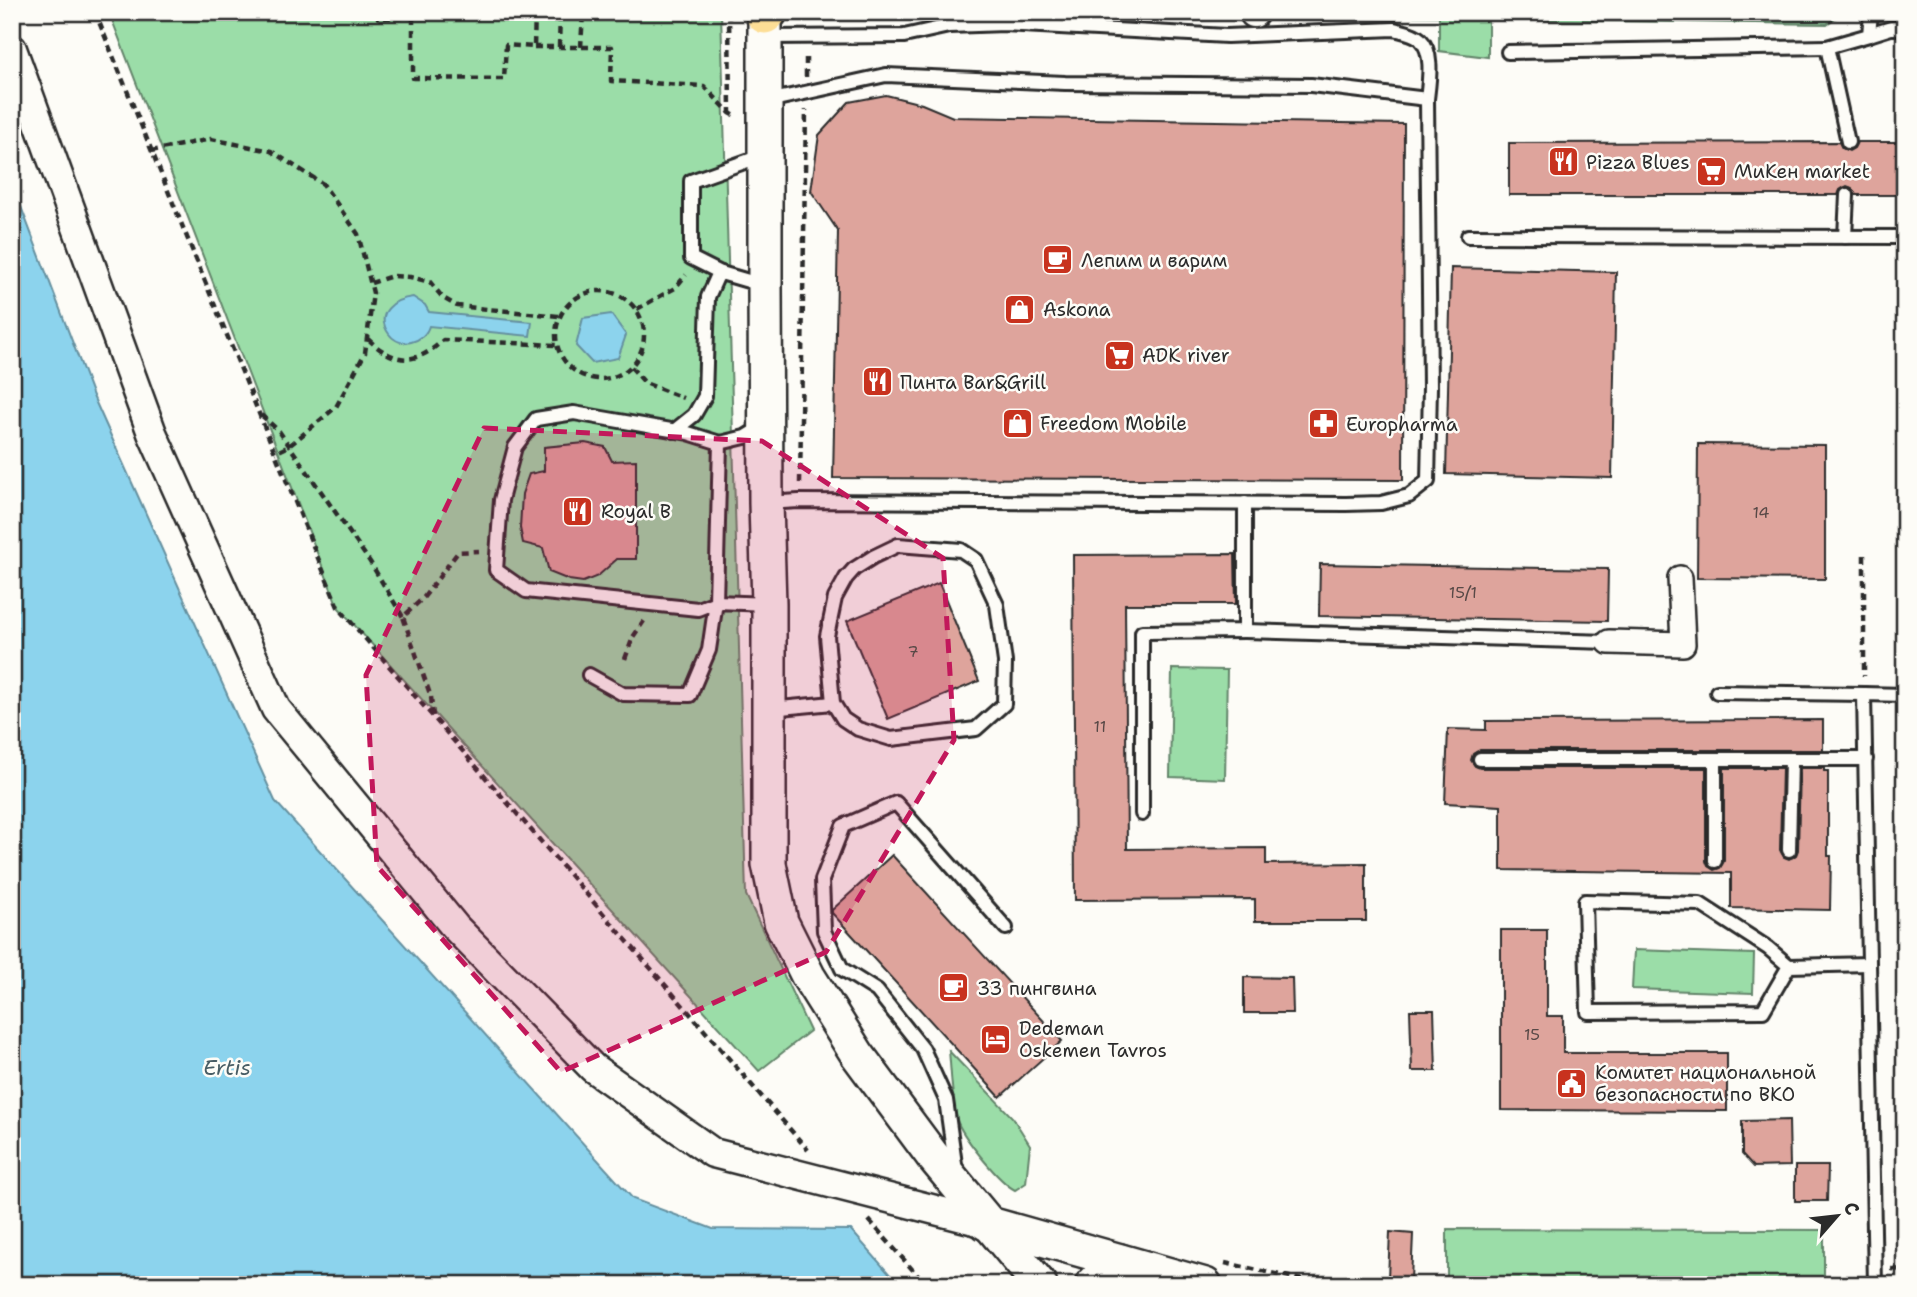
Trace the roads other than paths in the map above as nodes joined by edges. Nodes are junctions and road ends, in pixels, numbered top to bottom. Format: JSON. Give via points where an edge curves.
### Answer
{"nodes":[{"id":1,"x":1871,"y":12,"type":"edge"},
{"id":2,"x":766,"y":19,"type":"edge"},
{"id":3,"x":1905,"y":28,"type":"edge"},
{"id":4,"x":1869,"y":35,"type":"junction"},
{"id":5,"x":1827,"y":47,"type":"junction"},
{"id":6,"x":12,"y":49,"type":"edge"},
{"id":7,"x":1508,"y":52,"type":"dead end"},
{"id":8,"x":1427,"y":99,"type":"junction"},
{"id":9,"x":764,"y":110,"type":"junction"},
{"id":10,"x":1847,"y":142,"type":"dead end"},
{"id":11,"x":764,"y":155,"type":"junction"},
{"id":12,"x":1847,"y":195,"type":"dead end"},
{"id":13,"x":1468,"y":236,"type":"dead end"},
{"id":14,"x":1846,"y":237,"type":"junction"},
{"id":15,"x":1905,"y":237,"type":"edge"},
{"id":16,"x":721,"y":273,"type":"junction"},
{"id":17,"x":765,"y":286,"type":"junction"},
{"id":18,"x":766,"y":423,"type":"junction"},
{"id":19,"x":674,"y":431,"type":"junction"},
{"id":20,"x":720,"y":443,"type":"junction"},
{"id":21,"x":766,"y":503,"type":"junction"},
{"id":22,"x":1245,"y":503,"type":"junction"},
{"id":23,"x":1680,"y":578,"type":"dead end"},
{"id":24,"x":716,"y":602,"type":"junction"},
{"id":25,"x":769,"y":604,"type":"junction"},
{"id":26,"x":1245,"y":631,"type":"junction"},
{"id":27,"x":1609,"y":642,"type":"joint"},
{"id":28,"x":589,"y":675,"type":"dead end"},
{"id":29,"x":1717,"y":692,"type":"dead end"},
{"id":30,"x":1864,"y":694,"type":"junction"},
{"id":31,"x":1905,"y":695,"type":"edge"},
{"id":32,"x":832,"y":703,"type":"junction"},
{"id":33,"x":769,"y":709,"type":"junction"},
{"id":34,"x":1480,"y":759,"type":"dead end"},
{"id":35,"x":1866,"y":759,"type":"junction"},
{"id":36,"x":1715,"y":760,"type":"junction"},
{"id":37,"x":1791,"y":760,"type":"junction"},
{"id":38,"x":1142,"y":814,"type":"dead end"},
{"id":39,"x":1790,"y":849,"type":"dead end"},
{"id":40,"x":1715,"y":861,"type":"dead end"},
{"id":41,"x":1006,"y":928,"type":"dead end"},
{"id":42,"x":1869,"y":964,"type":"junction"},
{"id":43,"x":1789,"y":966,"type":"junction"},
{"id":44,"x":958,"y":1189,"type":"junction"},
{"id":45,"x":986,"y":1223,"type":"junction"},
{"id":46,"x":1121,"y":1261,"type":"junction"},
{"id":47,"x":1040,"y":1285,"type":"edge"},
{"id":48,"x":1092,"y":1285,"type":"edge"},
{"id":49,"x":1205,"y":1285,"type":"edge"},
{"id":50,"x":1875,"y":1285,"type":"edge"}],
"edges":[{"from":1,"to":4,"type":"lane"},
{"from":2,"to":8,"type":"lane","via":[[904,36],[949,26],[1005,24],[1227,36],[1394,29],[1418,37],[1426,47]]},
{"from":2,"to":9,"type":"main road"},
{"from":3,"to":4,"type":"lane"},
{"from":4,"to":5,"type":"lane"},
{"from":5,"to":7,"type":"lane"},
{"from":5,"to":10,"type":"lane"},
{"from":6,"to":45,"type":"street","via":[[152,433],[276,709],[455,927],[593,1068],[713,1153]]},
{"from":8,"to":9,"type":"lane","via":[[1311,85],[1065,83],[886,75]]},
{"from":8,"to":22,"type":"lane","via":[[1428,481],[1409,496],[1381,503]]},
{"from":9,"to":11,"type":"main road"},
{"from":11,"to":16,"type":"lane","via":[[691,181],[691,258]]},
{"from":11,"to":17,"type":"main road"},
{"from":12,"to":14,"type":"lane"},
{"from":13,"to":14,"type":"lane"},
{"from":14,"to":15,"type":"lane"},
{"from":16,"to":17,"type":"lane"},
{"from":16,"to":19,"type":"lane","via":[[708,296],[705,396],[694,415]]},
{"from":17,"to":18,"type":"main road"},
{"from":18,"to":20,"type":"lane","via":[[745,437]]},
{"from":18,"to":21,"type":"main road"},
{"from":19,"to":20,"type":"lane"},
{"from":19,"to":24,"type":"lane","via":[[574,413],[536,419],[515,447],[501,500],[496,570],[526,591],[698,609]]},
{"from":20,"to":24,"type":"lane"},
{"from":21,"to":22,"type":"lane"},
{"from":21,"to":25,"type":"main road"},
{"from":22,"to":26,"type":"lane"},
{"from":23,"to":27,"type":"street","via":[[1684,644]]},
{"from":24,"to":25,"type":"lane"},
{"from":24,"to":28,"type":"lane","via":[[709,650],[690,695],[623,694]]},
{"from":25,"to":33,"type":"main road"},
{"from":26,"to":27,"type":"lane"},
{"from":26,"to":38,"type":"lane","via":[[1142,632]]},
{"from":29,"to":30,"type":"lane"},
{"from":30,"to":31,"type":"lane"},
{"from":30,"to":35,"type":"lane"},
{"from":32,"to":32,"type":"lane","via":[[843,719],[858,729],[891,739],[976,729],[1004,705],[1005,662],[996,605],[976,560],[961,550],[898,545],[873,556],[846,578],[835,598],[827,636]]},
{"from":32,"to":33,"type":"lane"},
{"from":33,"to":44,"type":"main road","via":[[769,864],[781,922],[808,976],[857,1054]]},
{"from":34,"to":36,"type":"lane"},
{"from":35,"to":37,"type":"lane"},
{"from":35,"to":42,"type":"lane"},
{"from":36,"to":37,"type":"lane"},
{"from":36,"to":40,"type":"lane"},
{"from":37,"to":39,"type":"lane"},
{"from":41,"to":44,"type":"lane","via":[[896,803],[843,826],[822,880],[824,931],[842,970],[877,991],[923,1049],[946,1100]]},
{"from":42,"to":43,"type":"lane"},
{"from":42,"to":50,"type":"lane"},
{"from":43,"to":43,"type":"lane","via":[[1763,1010],[1588,1012],[1585,901],[1700,904]]},
{"from":44,"to":45,"type":"main road"},
{"from":45,"to":46,"type":"main road"},
{"from":45,"to":47,"type":"main road"},
{"from":46,"to":48,"type":"main road"},
{"from":46,"to":49,"type":"main road"}]}
